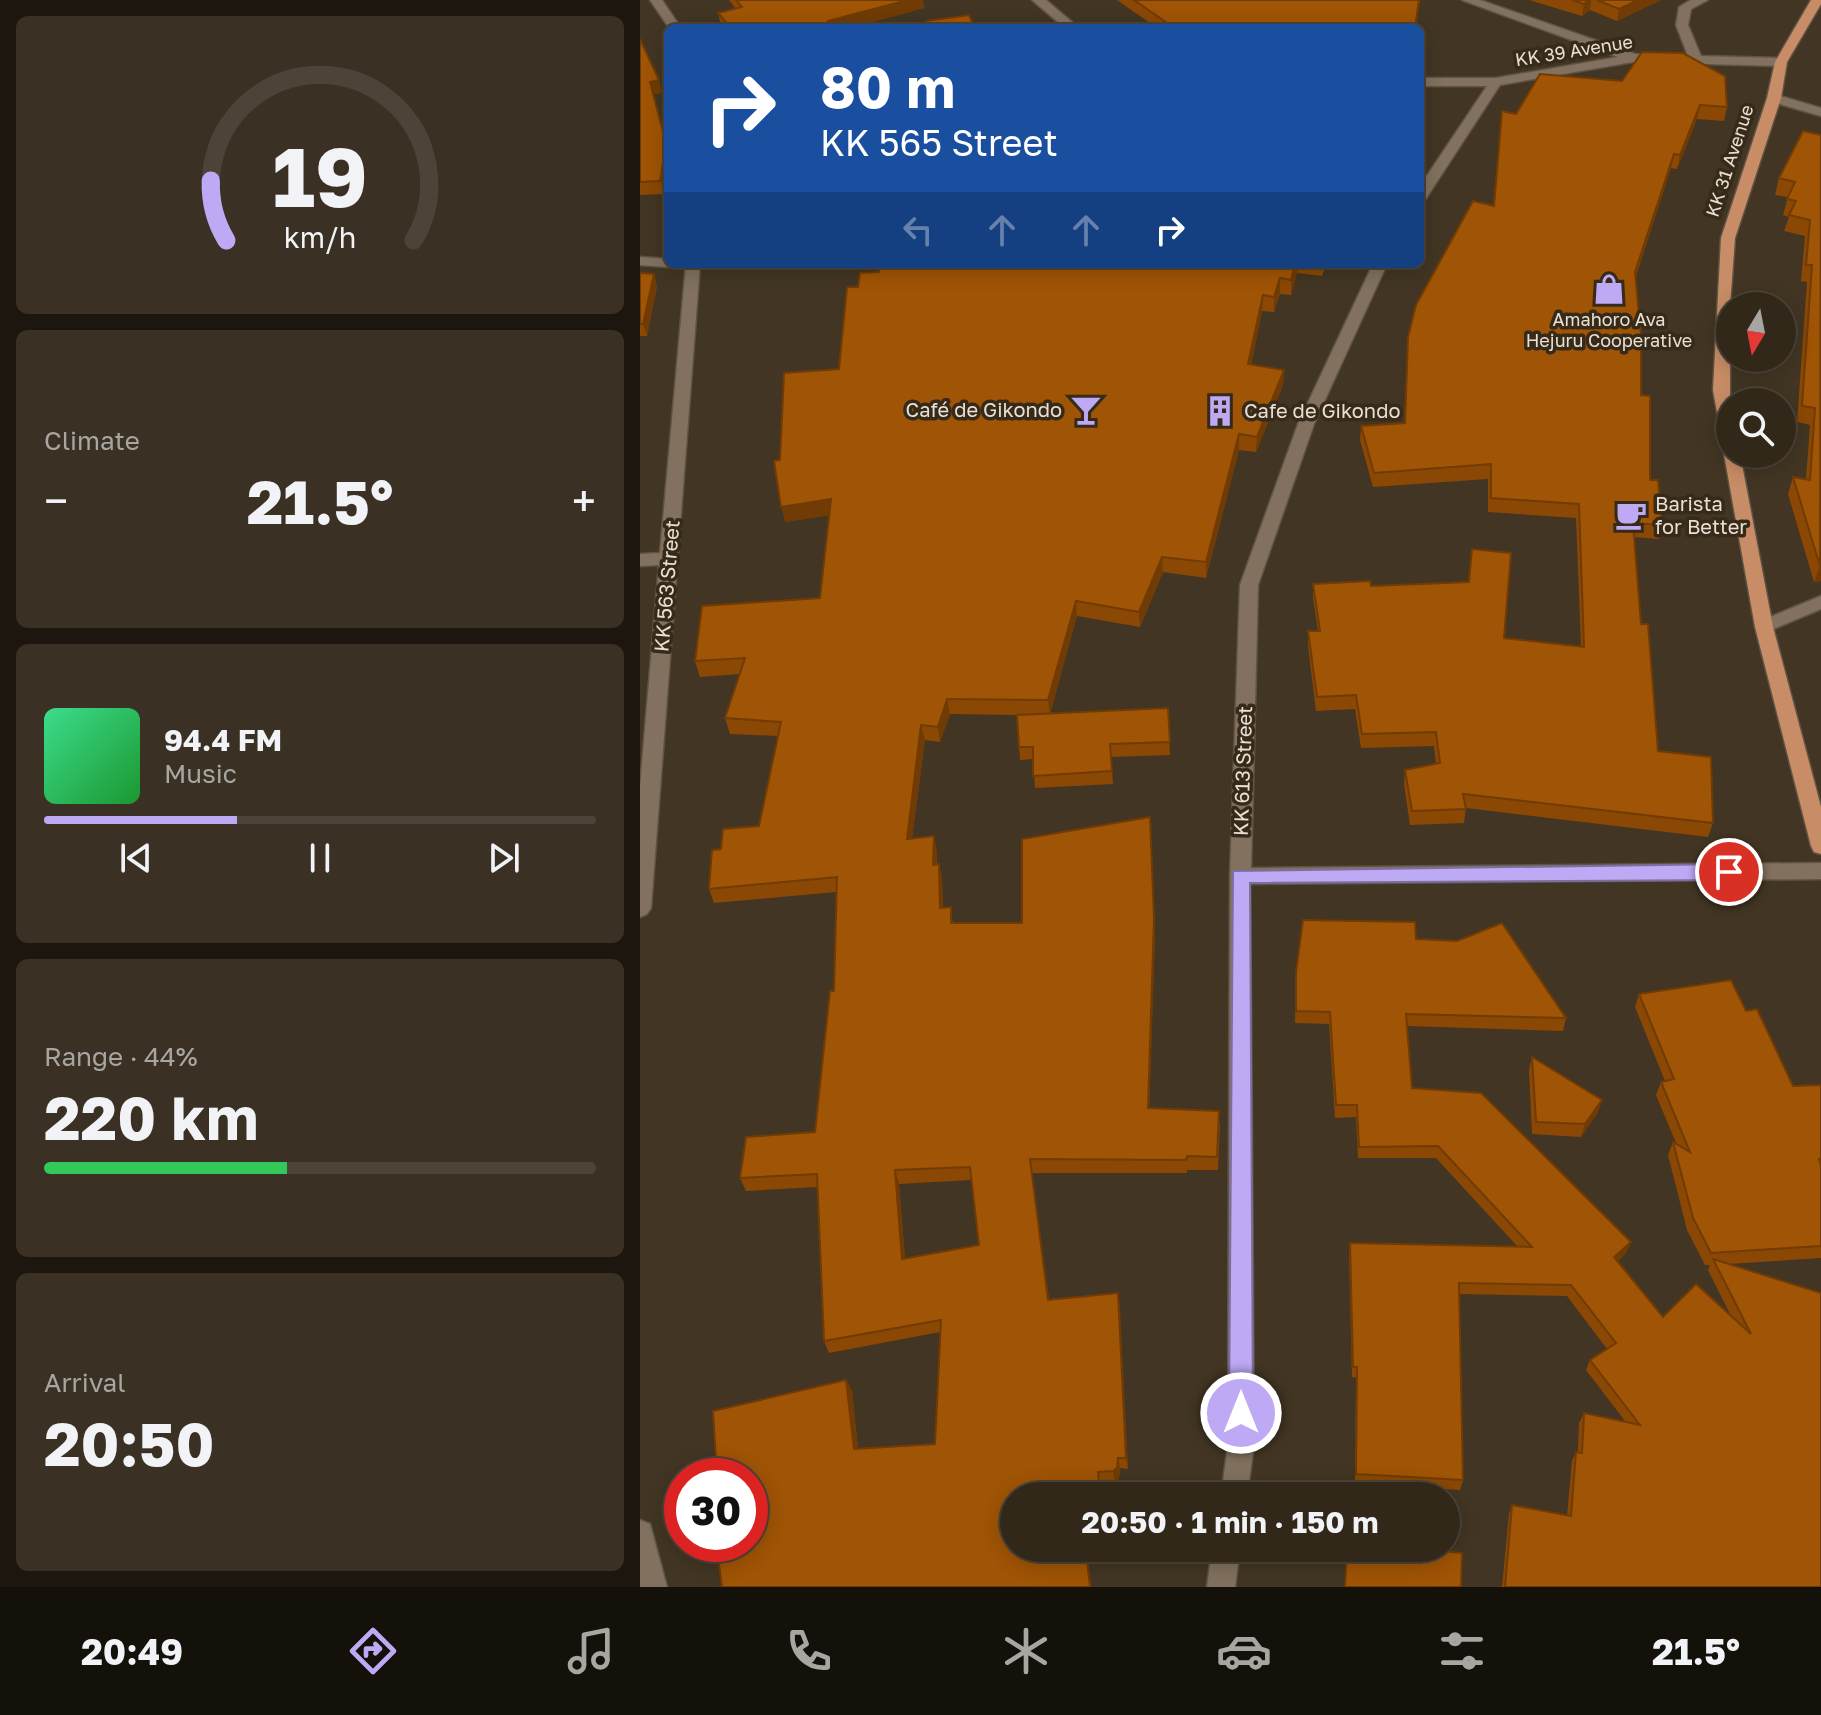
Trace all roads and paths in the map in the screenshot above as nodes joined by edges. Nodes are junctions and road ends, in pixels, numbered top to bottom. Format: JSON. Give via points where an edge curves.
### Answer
{"nodes":[{"id":1,"x":656,"y":0,"type":"edge"},
{"id":2,"x":1038,"y":0,"type":"edge"},
{"id":3,"x":1468,"y":0,"type":"edge"},
{"id":4,"x":1702,"y":0,"type":"edge"},
{"id":5,"x":1817,"y":0,"type":"edge"},
{"id":6,"x":640,"y":11,"type":"edge"},
{"id":7,"x":672,"y":24,"type":"edge"},
{"id":8,"x":1068,"y":24,"type":"edge"},
{"id":9,"x":1633,"y":58,"type":"junction"},
{"id":10,"x":1696,"y":60,"type":"junction"},
{"id":11,"x":1781,"y":62,"type":"junction"},
{"id":12,"x":1424,"y":82,"type":"edge"},
{"id":13,"x":1496,"y":82,"type":"junction"},
{"id":14,"x":1774,"y":98,"type":"junction"},
{"id":15,"x":1821,"y":112,"type":"edge"},
{"id":16,"x":1424,"y":191,"type":"edge"},
{"id":17,"x":640,"y":261,"type":"edge"},
{"id":18,"x":664,"y":263,"type":"edge"},
{"id":19,"x":688,"y":268,"type":"edge"},
{"id":20,"x":1378,"y":268,"type":"edge"},
{"id":21,"x":1721,"y":388,"type":"edge"},
{"id":22,"x":1735,"y":468,"type":"edge"},
{"id":23,"x":669,"y":559,"type":"junction"},
{"id":24,"x":640,"y":560,"type":"edge"},
{"id":25,"x":1821,"y":602,"type":"edge"},
{"id":26,"x":1764,"y":627,"type":"junction"},
{"id":27,"x":645,"y":784,"type":"edge"},
{"id":28,"x":1821,"y":846,"type":"edge"},
{"id":29,"x":1821,"y":871,"type":"edge"},
{"id":30,"x":1240,"y":876,"type":"junction"},
{"id":31,"x":640,"y":908,"type":"edge"},
{"id":32,"x":1236,"y":1482,"type":"edge"},
{"id":33,"x":640,"y":1534,"type":"edge"},
{"id":34,"x":1224,"y":1562,"type":"edge"},
{"id":35,"x":653,"y":1587,"type":"edge"},
{"id":36,"x":1221,"y":1587,"type":"edge"}],
"edges":[{"from":1,"to":6,"type":"street"},
{"from":1,"to":7,"type":"street"},
{"from":2,"to":8,"type":"street"},
{"from":3,"to":9,"type":"street"},
{"from":4,"to":10,"type":"street","via":[[1685,7],[1682,25]]},
{"from":5,"to":11,"type":"main road","name":"KK 31 Avenue"},
{"from":9,"to":10,"type":"street","name":"KK 39 Avenue"},
{"from":9,"to":13,"type":"street","name":"KK 39 Avenue"},
{"from":10,"to":11,"type":"street","name":"KK 39 Avenue"},
{"from":11,"to":14,"type":"main road","name":"KK 31 Avenue"},
{"from":12,"to":13,"type":"street","name":"KK 39 Avenue"},
{"from":13,"to":16,"type":"street"},
{"from":14,"to":15,"type":"street"},
{"from":14,"to":21,"type":"main road","name":"KK 31 Avenue","via":[[1728,238]]},
{"from":17,"to":18,"type":"street"},
{"from":19,"to":23,"type":"street","name":"KK 563 Street"},
{"from":20,"to":30,"type":"street","name":"KK 613 Street","via":[[1306,424],[1249,585]]},
{"from":22,"to":26,"type":"main road"},
{"from":23,"to":24,"type":"street"},
{"from":23,"to":27,"type":"street","name":"KK 563 Street"},
{"from":25,"to":26,"type":"street"},
{"from":26,"to":28,"type":"main road"},
{"from":27,"to":31,"type":"street","name":"KK 563 Street"},
{"from":29,"to":30,"type":"street"},
{"from":30,"to":32,"type":"street","name":"KK 613 Street","via":[[1241,1445]]},
{"from":33,"to":35,"type":"street"},
{"from":34,"to":36,"type":"street"}]}
